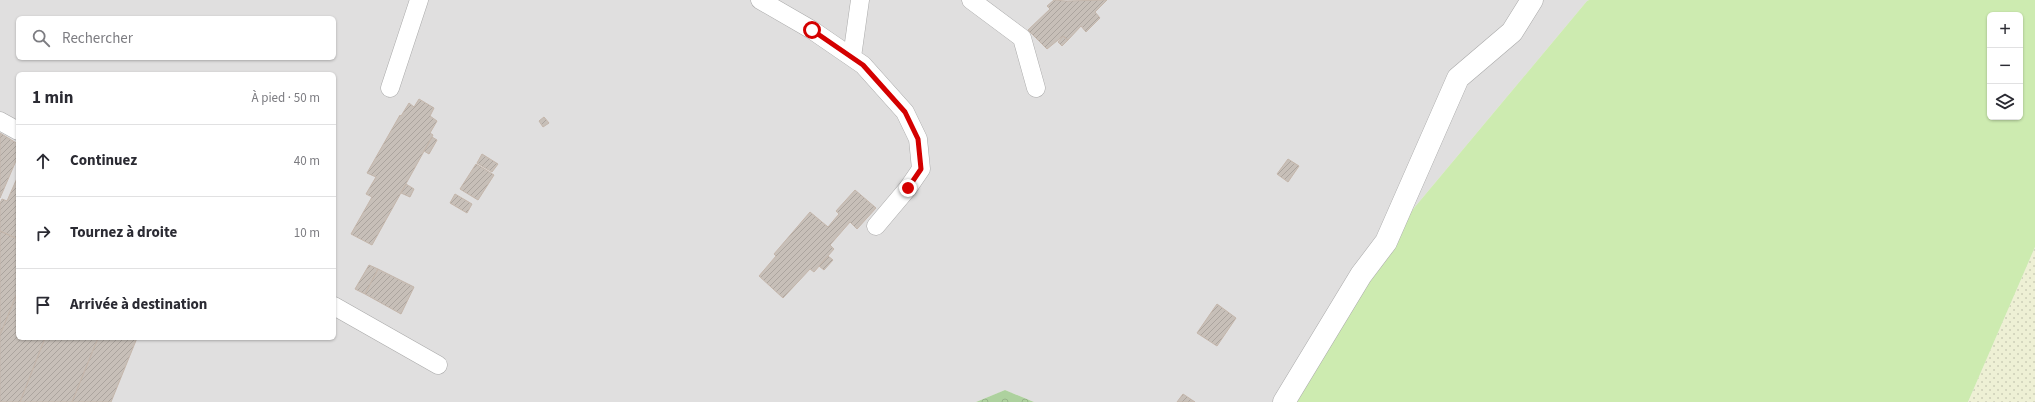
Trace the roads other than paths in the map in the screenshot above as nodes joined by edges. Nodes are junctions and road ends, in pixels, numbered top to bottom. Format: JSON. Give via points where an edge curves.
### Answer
{"nodes":[{"id":1,"x":419,"y":0,"type":"edge"},
{"id":2,"x":760,"y":0,"type":"edge"},
{"id":3,"x":860,"y":0,"type":"edge"},
{"id":4,"x":971,"y":0,"type":"edge"},
{"id":5,"x":1532,"y":0,"type":"edge"},
{"id":6,"x":852,"y":57,"type":"junction"},
{"id":7,"x":390,"y":88,"type":"dead end"},
{"id":8,"x":1036,"y":88,"type":"dead end"},
{"id":9,"x":0,"y":121,"type":"edge"},
{"id":10,"x":16,"y":130,"type":"edge"},
{"id":11,"x":876,"y":226,"type":"dead end"},
{"id":12,"x":336,"y":307,"type":"edge"},
{"id":13,"x":438,"y":364,"type":"dead end"},
{"id":14,"x":1284,"y":402,"type":"edge"}],
"edges":[{"from":1,"to":7,"type":"lane"},
{"from":2,"to":6,"type":"lane"},
{"from":3,"to":6,"type":"lane"},
{"from":4,"to":8,"type":"lane","via":[[1022,38]]},
{"from":5,"to":14,"type":"street","via":[[1512,32],[1458,78],[1386,242],[1362,275]]},
{"from":6,"to":11,"type":"lane","via":[[863,65],[905,112],[918,139],[921,169]]},
{"from":9,"to":10,"type":"lane"},
{"from":12,"to":13,"type":"lane"}]}
